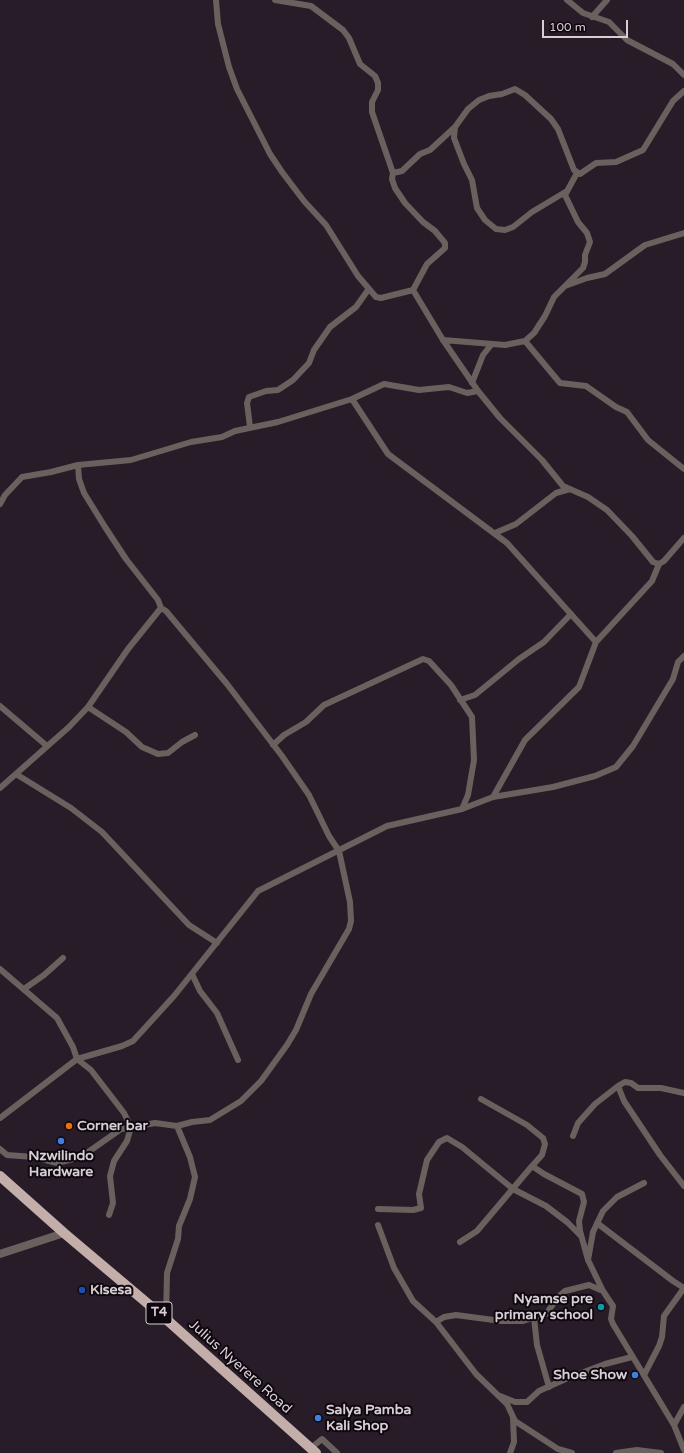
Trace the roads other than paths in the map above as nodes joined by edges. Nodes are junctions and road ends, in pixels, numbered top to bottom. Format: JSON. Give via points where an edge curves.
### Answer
{"nodes":[{"id":1,"x":216,"y":0,"type":"edge"},
{"id":2,"x":275,"y":0,"type":"edge"},
{"id":3,"x":567,"y":0,"type":"edge"},
{"id":4,"x":607,"y":0,"type":"edge"},
{"id":5,"x":592,"y":17,"type":"junction"},
{"id":6,"x":684,"y":75,"type":"edge"},
{"id":7,"x":684,"y":91,"type":"edge"},
{"id":8,"x":455,"y":127,"type":"junction"},
{"id":9,"x":393,"y":173,"type":"junction"},
{"id":10,"x":577,"y":174,"type":"junction"},
{"id":11,"x":567,"y":191,"type":"junction"},
{"id":12,"x":684,"y":233,"type":"edge"},
{"id":13,"x":565,"y":286,"type":"junction"},
{"id":14,"x":368,"y":290,"type":"junction"},
{"id":15,"x":413,"y":290,"type":"junction"},
{"id":16,"x":443,"y":340,"type":"junction"},
{"id":17,"x":526,"y":341,"type":"junction"},
{"id":18,"x":491,"y":345,"type":"junction"},
{"id":19,"x":472,"y":383,"type":"junction"},
{"id":20,"x":478,"y":391,"type":"junction"},
{"id":21,"x":352,"y":399,"type":"junction"},
{"id":22,"x":250,"y":427,"type":"junction"},
{"id":23,"x":78,"y":465,"type":"junction"},
{"id":24,"x":684,"y":469,"type":"edge"},
{"id":25,"x":570,"y":489,"type":"junction"},
{"id":26,"x":2,"y":496,"type":"edge"},
{"id":27,"x":0,"y":504,"type":"edge"},
{"id":28,"x":495,"y":533,"type":"junction"},
{"id":29,"x":684,"y":538,"type":"edge"},
{"id":30,"x":659,"y":564,"type":"junction"},
{"id":31,"x":161,"y":608,"type":"junction"},
{"id":32,"x":571,"y":614,"type":"junction"},
{"id":33,"x":596,"y":642,"type":"junction"},
{"id":34,"x":684,"y":656,"type":"edge"},
{"id":35,"x":460,"y":700,"type":"junction"},
{"id":36,"x":0,"y":706,"type":"edge"},
{"id":37,"x":88,"y":707,"type":"junction"},
{"id":38,"x":195,"y":735,"type":"dead end"},
{"id":39,"x":273,"y":745,"type":"junction"},
{"id":40,"x":47,"y":746,"type":"junction"},
{"id":41,"x":16,"y":774,"type":"junction"},
{"id":42,"x":0,"y":788,"type":"edge"},
{"id":43,"x":493,"y":797,"type":"junction"},
{"id":44,"x":462,"y":809,"type":"junction"},
{"id":45,"x":339,"y":851,"type":"junction"},
{"id":46,"x":217,"y":943,"type":"junction"},
{"id":47,"x":63,"y":958,"type":"dead end"},
{"id":48,"x":0,"y":969,"type":"edge"},
{"id":49,"x":192,"y":974,"type":"junction"},
{"id":50,"x":24,"y":989,"type":"junction"},
{"id":51,"x":77,"y":1059,"type":"junction"},
{"id":52,"x":238,"y":1060,"type":"dead end"},
{"id":53,"x":618,"y":1086,"type":"junction"},
{"id":54,"x":684,"y":1093,"type":"edge"},
{"id":55,"x":481,"y":1099,"type":"dead end"},
{"id":56,"x":0,"y":1118,"type":"edge"},
{"id":57,"x":177,"y":1126,"type":"junction"},
{"id":58,"x":131,"y":1127,"type":"junction"},
{"id":59,"x":573,"y":1136,"type":"dead end"},
{"id":60,"x":0,"y":1149,"type":"edge"},
{"id":61,"x":532,"y":1166,"type":"junction"},
{"id":62,"x":0,"y":1176,"type":"edge"},
{"id":63,"x":644,"y":1183,"type":"dead end"},
{"id":64,"x":684,"y":1186,"type":"edge"},
{"id":65,"x":513,"y":1189,"type":"junction"},
{"id":66,"x":378,"y":1208,"type":"dead end"},
{"id":67,"x":109,"y":1215,"type":"dead end"},
{"id":68,"x":597,"y":1223,"type":"junction"},
{"id":69,"x":378,"y":1226,"type":"dead end"},
{"id":70,"x":64,"y":1233,"type":"junction"},
{"id":71,"x":581,"y":1236,"type":"junction"},
{"id":72,"x":460,"y":1242,"type":"dead end"},
{"id":73,"x":0,"y":1254,"type":"edge"},
{"id":74,"x":588,"y":1260,"type":"junction"},
{"id":75,"x":684,"y":1288,"type":"edge"},
{"id":76,"x":603,"y":1291,"type":"junction"},
{"id":77,"x":534,"y":1318,"type":"junction"},
{"id":78,"x":166,"y":1319,"type":"junction"},
{"id":79,"x":436,"y":1322,"type":"junction"},
{"id":80,"x":632,"y":1357,"type":"junction"},
{"id":81,"x":644,"y":1375,"type":"junction"},
{"id":82,"x":549,"y":1387,"type":"junction"},
{"id":83,"x":497,"y":1396,"type":"junction"},
{"id":84,"x":684,"y":1407,"type":"edge"},
{"id":85,"x":513,"y":1418,"type":"junction"},
{"id":86,"x":674,"y":1424,"type":"junction"},
{"id":87,"x":684,"y":1450,"type":"edge"},
{"id":88,"x":314,"y":1451,"type":"edge"},
{"id":89,"x":337,"y":1453,"type":"edge"},
{"id":90,"x":510,"y":1453,"type":"edge"},
{"id":91,"x":572,"y":1453,"type":"edge"},
{"id":92,"x":616,"y":1453,"type":"edge"},
{"id":93,"x":661,"y":1453,"type":"edge"}],
"edges":[{"from":1,"to":14,"type":"street","via":[[218,24],[228,67],[267,147],[293,187],[326,225]]},
{"from":2,"to":9,"type":"street","via":[[311,6],[343,30],[360,64],[375,76],[378,90],[372,102],[372,112]]},
{"from":3,"to":5,"type":"street"},
{"from":4,"to":5,"type":"street"},
{"from":5,"to":6,"type":"street","via":[[609,22],[627,40],[673,64]]},
{"from":7,"to":10,"type":"street","via":[[674,101],[643,150],[616,162],[596,163],[582,174]]},
{"from":8,"to":9,"type":"street","via":[[430,150],[420,154],[402,170]]},
{"from":8,"to":10,"type":"street","via":[[468,109],[479,100],[519,90],[555,124]]},
{"from":8,"to":11,"type":"street","via":[[454,138],[472,180],[477,208],[485,220],[496,229],[513,227]]},
{"from":9,"to":15,"type":"street","via":[[395,188],[405,203],[435,231],[446,246],[427,264]]},
{"from":10,"to":11,"type":"street"},
{"from":11,"to":13,"type":"street","via":[[565,195],[568,204],[590,242],[583,268]]},
{"from":12,"to":13,"type":"street","via":[[645,245],[605,274]]},
{"from":13,"to":17,"type":"street","via":[[554,297],[545,316]]},
{"from":14,"to":15,"type":"street","via":[[376,298],[381,298]]},
{"from":14,"to":22,"type":"street","via":[[356,307],[330,326],[314,350],[309,363],[293,380],[278,390],[248,397]]},
{"from":15,"to":16,"type":"street"},
{"from":16,"to":18,"type":"street"},
{"from":16,"to":19,"type":"street"},
{"from":17,"to":18,"type":"street","via":[[520,344]]},
{"from":17,"to":24,"type":"street","via":[[560,383],[586,386],[627,412],[648,440]]},
{"from":18,"to":19,"type":"street","via":[[483,355]]},
{"from":19,"to":20,"type":"street"},
{"from":20,"to":21,"type":"street","via":[[467,393],[449,387],[419,390],[384,384]]},
{"from":20,"to":25,"type":"street","via":[[558,481]]},
{"from":21,"to":22,"type":"street","via":[[278,422]]},
{"from":21,"to":28,"type":"street","via":[[388,454]]},
{"from":22,"to":23,"type":"street","via":[[222,437],[191,442],[131,460]]},
{"from":23,"to":26,"type":"street","via":[[22,477]]},
{"from":23,"to":31,"type":"street","via":[[84,493]]},
{"from":25,"to":28,"type":"street","via":[[556,493],[516,524]]},
{"from":25,"to":30,"type":"street","via":[[607,510],[653,562]]},
{"from":26,"to":27,"type":"street"},
{"from":28,"to":32,"type":"street"},
{"from":29,"to":30,"type":"street"},
{"from":30,"to":33,"type":"street","via":[[652,581]]},
{"from":31,"to":37,"type":"street","via":[[128,649]]},
{"from":31,"to":39,"type":"street","via":[[227,684]]},
{"from":32,"to":33,"type":"street"},
{"from":32,"to":35,"type":"street","via":[[544,642],[475,695]]},
{"from":33,"to":43,"type":"street","via":[[579,687],[525,740]]},
{"from":34,"to":43,"type":"street","via":[[678,662],[673,679],[633,746],[616,768],[553,787]]},
{"from":35,"to":39,"type":"street","via":[[438,670],[423,659],[324,705],[306,722],[284,734]]},
{"from":35,"to":44,"type":"street","via":[[472,717],[475,748],[468,795]]},
{"from":36,"to":40,"type":"street"},
{"from":37,"to":38,"type":"street","via":[[126,732],[142,747],[158,754],[168,753]]},
{"from":37,"to":40,"type":"street"},
{"from":39,"to":45,"type":"street","via":[[309,795]]},
{"from":40,"to":41,"type":"street"},
{"from":41,"to":42,"type":"street"},
{"from":41,"to":46,"type":"street","via":[[71,808],[102,832],[189,925]]},
{"from":43,"to":44,"type":"street"},
{"from":44,"to":45,"type":"street","via":[[387,826]]},
{"from":45,"to":46,"type":"street","via":[[258,891]]},
{"from":45,"to":57,"type":"street","via":[[350,902],[350,925],[311,994],[296,1030],[261,1081],[241,1101],[210,1120]]},
{"from":46,"to":49,"type":"street"},
{"from":47,"to":50,"type":"street"},
{"from":48,"to":50,"type":"street"},
{"from":49,"to":51,"type":"street","via":[[133,1041]]},
{"from":49,"to":52,"type":"street","via":[[200,991],[220,1018]]},
{"from":50,"to":51,"type":"street","via":[[57,1018]]},
{"from":51,"to":56,"type":"street"},
{"from":51,"to":58,"type":"street","via":[[91,1070]]},
{"from":53,"to":54,"type":"street","via":[[625,1082],[638,1088],[661,1088]]},
{"from":53,"to":59,"type":"street","via":[[595,1104],[578,1123]]},
{"from":53,"to":64,"type":"street","via":[[624,1101]]},
{"from":55,"to":61,"type":"street","via":[[527,1125],[544,1138],[542,1155]]},
{"from":57,"to":58,"type":"street","via":[[155,1122]]},
{"from":57,"to":78,"type":"street","via":[[190,1157],[194,1177],[190,1199],[179,1226],[178,1239],[167,1273]]},
{"from":58,"to":60,"type":"street","via":[[121,1129],[81,1157],[57,1163],[34,1157],[7,1155]]},
{"from":58,"to":67,"type":"street","via":[[127,1141],[114,1161],[110,1176],[113,1203]]},
{"from":61,"to":65,"type":"street"},
{"from":61,"to":71,"type":"street","via":[[582,1194],[584,1202],[579,1221]]},
{"from":62,"to":70,"type":"highway","name":"Julius Nyerere Road","number":"T4"},
{"from":63,"to":68,"type":"street","via":[[609,1203]]},
{"from":65,"to":66,"type":"street","via":[[462,1147],[447,1138],[439,1142],[427,1160],[419,1194],[421,1208]]},
{"from":65,"to":71,"type":"street","via":[[546,1206]]},
{"from":65,"to":72,"type":"street","via":[[477,1231]]},
{"from":68,"to":74,"type":"street"},
{"from":68,"to":75,"type":"street"},
{"from":69,"to":79,"type":"street","via":[[394,1268],[413,1301]]},
{"from":70,"to":73,"type":"street"},
{"from":70,"to":78,"type":"highway","name":"Julius Nyerere Road","number":"T4"},
{"from":71,"to":74,"type":"street"},
{"from":74,"to":76,"type":"street"},
{"from":75,"to":81,"type":"street","via":[[664,1316],[661,1342]]},
{"from":76,"to":77,"type":"street","via":[[589,1285],[565,1291],[558,1296],[546,1314]]},
{"from":76,"to":80,"type":"street","via":[[613,1306],[613,1324]]},
{"from":77,"to":79,"type":"street","via":[[512,1321],[456,1315],[444,1317]]},
{"from":77,"to":82,"type":"street","via":[[537,1345]]},
{"from":78,"to":88,"type":"highway","name":"Julius Nyerere Road","number":"T4"},
{"from":79,"to":83,"type":"street","via":[[460,1355]]},
{"from":80,"to":81,"type":"street"},
{"from":80,"to":82,"type":"street","via":[[605,1364]]},
{"from":81,"to":86,"type":"street"},
{"from":82,"to":83,"type":"street","via":[[539,1391],[527,1402],[515,1402]]},
{"from":83,"to":85,"type":"street","via":[[507,1404]]},
{"from":84,"to":86,"type":"street"},
{"from":85,"to":90,"type":"street","via":[[514,1442]]},
{"from":85,"to":91,"type":"street","via":[[521,1426],[558,1449]]},
{"from":86,"to":87,"type":"street"},
{"from":88,"to":89,"type":"street","via":[[322,1439]]},
{"from":92,"to":93,"type":"street","via":[[637,1450]]}]}
